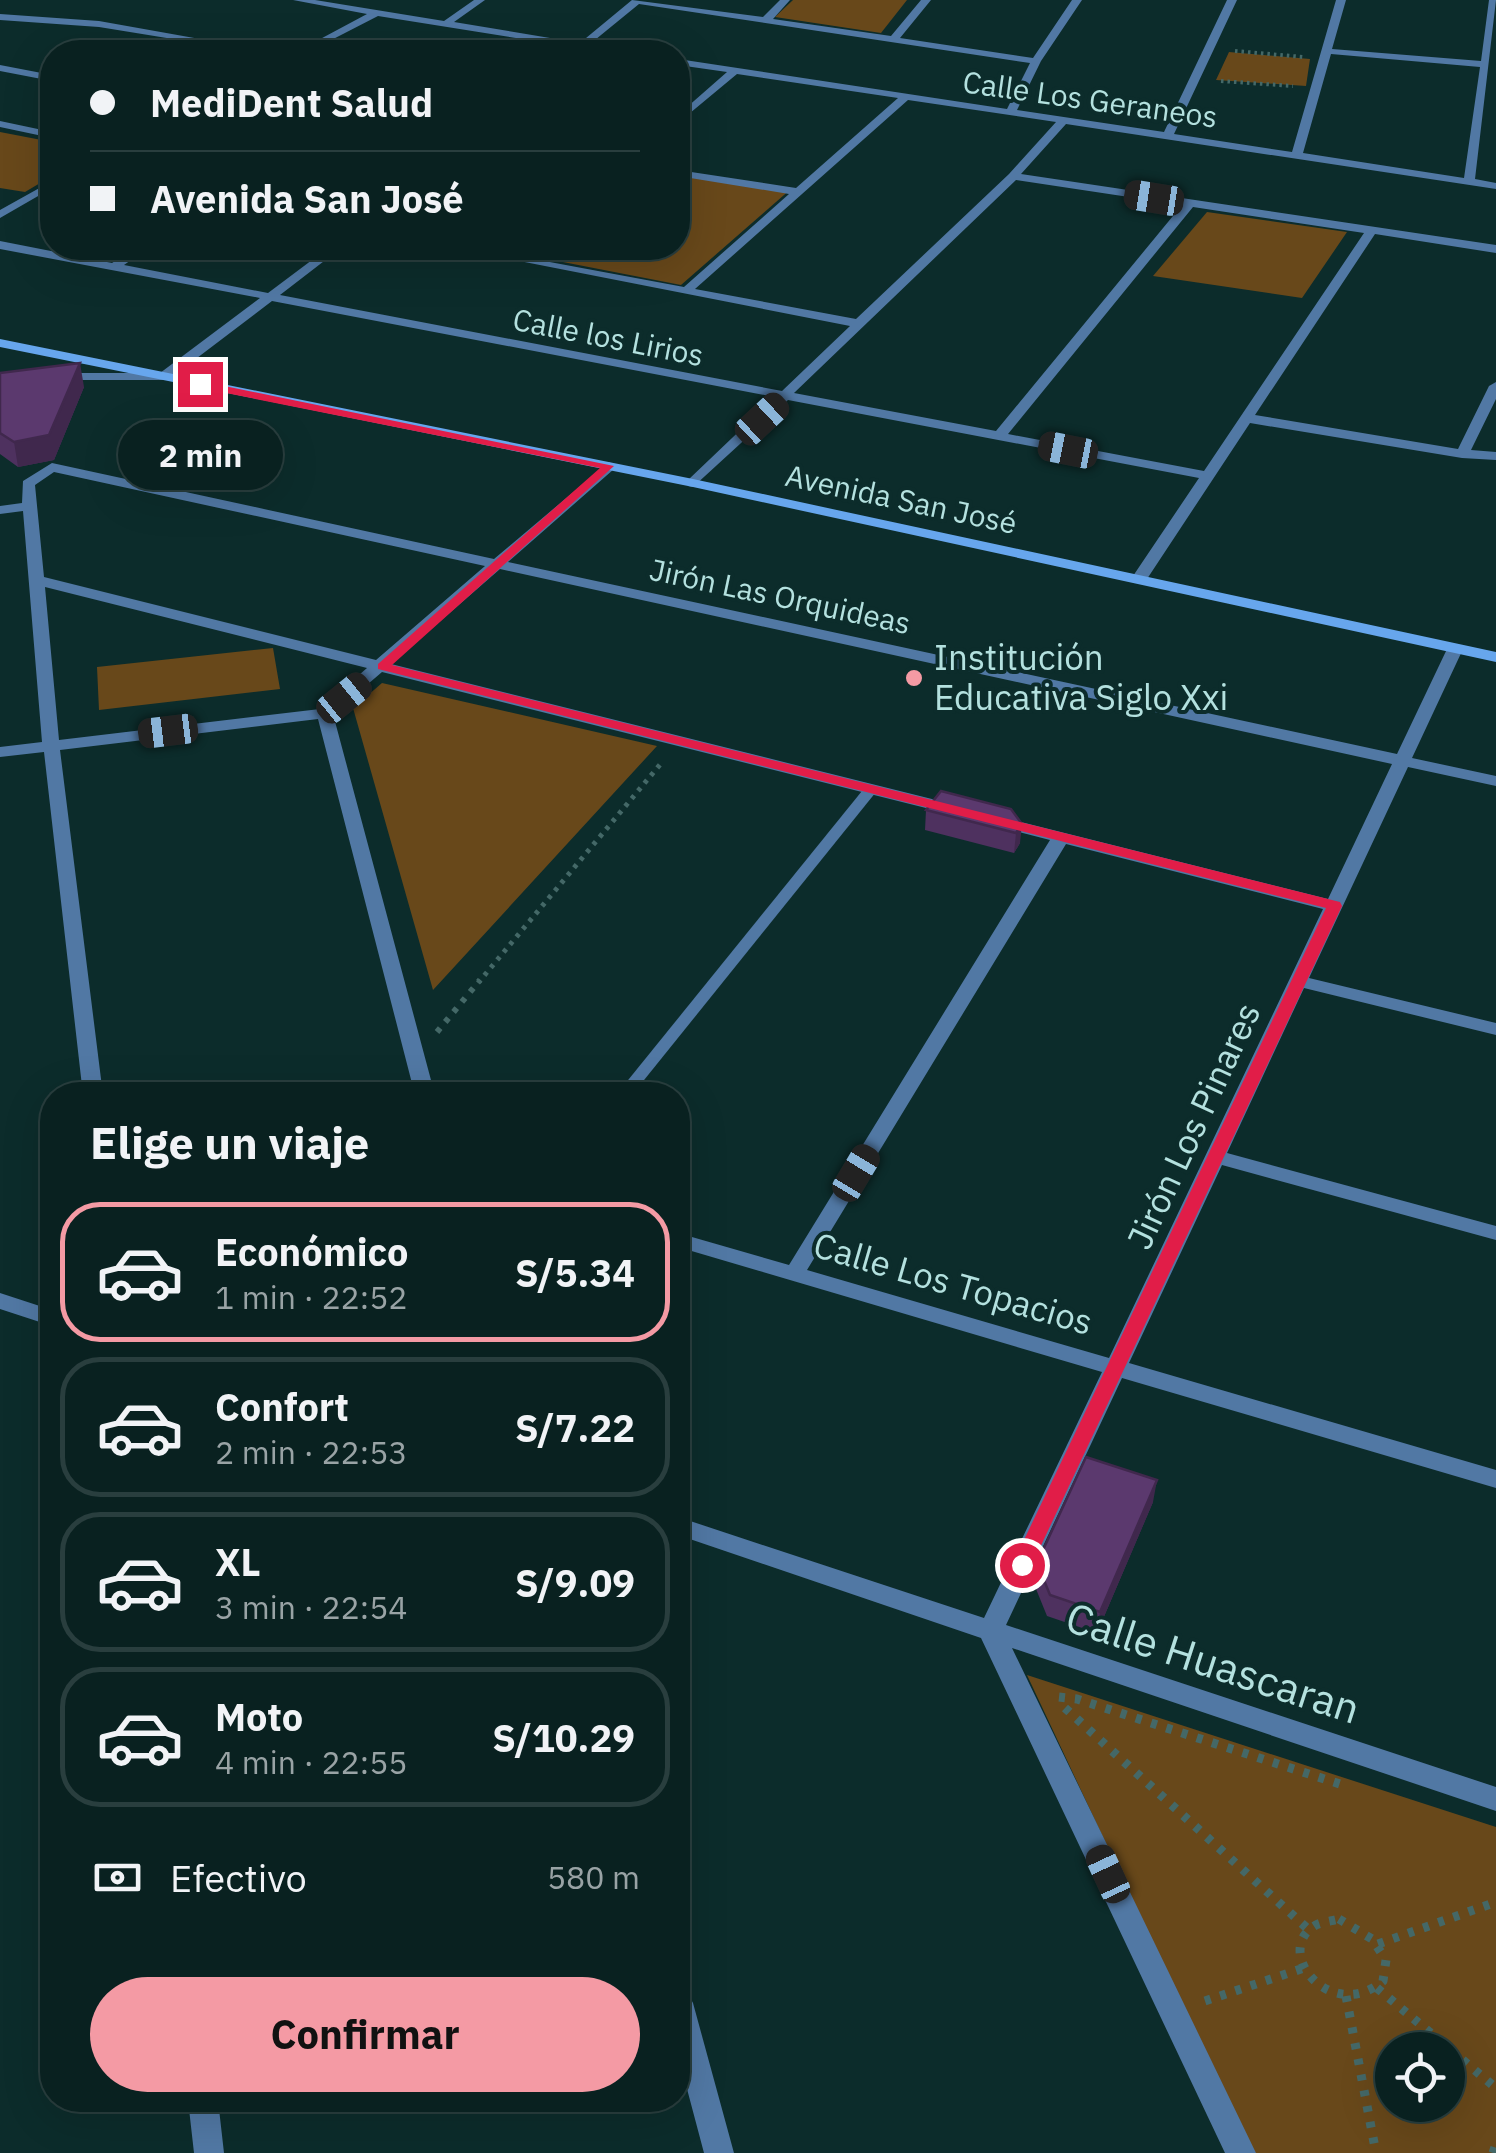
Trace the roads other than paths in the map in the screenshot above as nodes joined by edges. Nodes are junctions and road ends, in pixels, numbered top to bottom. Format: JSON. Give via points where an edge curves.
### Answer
{"nodes":[{"id":1,"x":298,"y":0,"type":"edge"},
{"id":2,"x":480,"y":0,"type":"edge"},
{"id":3,"x":784,"y":0,"type":"edge"},
{"id":4,"x":926,"y":0,"type":"edge"},
{"id":5,"x":1077,"y":0,"type":"edge"},
{"id":6,"x":1232,"y":0,"type":"edge"},
{"id":7,"x":1341,"y":0,"type":"edge"},
{"id":8,"x":307,"y":1,"type":"edge"},
{"id":9,"x":637,"y":1,"type":"edge"},
{"id":10,"x":1495,"y":2,"type":"edge"},
{"id":11,"x":378,"y":12,"type":"junction"},
{"id":12,"x":0,"y":17,"type":"edge"},
{"id":13,"x":765,"y":20,"type":"junction"},
{"id":14,"x":447,"y":23,"type":"junction"},
{"id":15,"x":196,"y":40,"type":"edge"},
{"id":16,"x":324,"y":40,"type":"edge"},
{"id":17,"x":547,"y":40,"type":"edge"},
{"id":18,"x":589,"y":40,"type":"edge"},
{"id":19,"x":893,"y":40,"type":"junction"},
{"id":20,"x":1491,"y":47,"type":"edge"},
{"id":21,"x":1325,"y":55,"type":"junction"},
{"id":22,"x":1036,"y":61,"type":"junction"},
{"id":23,"x":690,"y":64,"type":"edge"},
{"id":24,"x":1484,"y":64,"type":"junction"},
{"id":25,"x":0,"y":68,"type":"edge"},
{"id":26,"x":733,"y":72,"type":"junction"},
{"id":27,"x":40,"y":76,"type":"edge"},
{"id":28,"x":904,"y":99,"type":"junction"},
{"id":29,"x":690,"y":110,"type":"edge"},
{"id":30,"x":1010,"y":114,"type":"junction"},
{"id":31,"x":1062,"y":122,"type":"junction"},
{"id":32,"x":0,"y":124,"type":"edge"},
{"id":33,"x":1479,"y":125,"type":"junction"},
{"id":34,"x":1496,"y":127,"type":"edge"},
{"id":35,"x":40,"y":132,"type":"edge"},
{"id":36,"x":1168,"y":137,"type":"junction"},
{"id":37,"x":1296,"y":155,"type":"junction"},
{"id":38,"x":690,"y":175,"type":"edge"},
{"id":39,"x":1013,"y":176,"type":"junction"},
{"id":40,"x":1469,"y":182,"type":"junction"},
{"id":41,"x":1496,"y":186,"type":"edge"},
{"id":42,"x":40,"y":191,"type":"edge"},
{"id":43,"x":798,"y":192,"type":"junction"},
{"id":44,"x":1189,"y":204,"type":"junction"},
{"id":45,"x":0,"y":215,"type":"edge"},
{"id":46,"x":1371,"y":231,"type":"junction"},
{"id":47,"x":0,"y":245,"type":"edge"},
{"id":48,"x":1496,"y":249,"type":"edge"},
{"id":49,"x":40,"y":253,"type":"edge"},
{"id":50,"x":73,"y":260,"type":"edge"},
{"id":51,"x":124,"y":260,"type":"edge"},
{"id":52,"x":319,"y":260,"type":"edge"},
{"id":53,"x":523,"y":260,"type":"edge"},
{"id":54,"x":112,"y":268,"type":"junction"},
{"id":55,"x":686,"y":291,"type":"junction"},
{"id":56,"x":268,"y":298,"type":"junction"},
{"id":57,"x":860,"y":324,"type":"junction"},
{"id":58,"x":0,"y":343,"type":"edge"},
{"id":59,"x":163,"y":377,"type":"junction"},
{"id":60,"x":40,"y":378,"type":"edge"},
{"id":61,"x":1496,"y":386,"type":"edge"},
{"id":62,"x":785,"y":397,"type":"junction"},
{"id":63,"x":1247,"y":418,"type":"junction"},
{"id":64,"x":998,"y":437,"type":"junction"},
{"id":65,"x":1462,"y":454,"type":"junction"},
{"id":66,"x":1496,"y":456,"type":"edge"},
{"id":67,"x":608,"y":466,"type":"junction"},
{"id":68,"x":1208,"y":476,"type":"junction"},
{"id":69,"x":693,"y":483,"type":"junction"},
{"id":70,"x":30,"y":506,"type":"junction"},
{"id":71,"x":0,"y":510,"type":"edge"},
{"id":72,"x":498,"y":564,"type":"junction"},
{"id":73,"x":1139,"y":579,"type":"junction"},
{"id":74,"x":36,"y":580,"type":"junction"},
{"id":75,"x":1455,"y":650,"type":"junction"},
{"id":76,"x":1496,"y":658,"type":"edge"},
{"id":77,"x":382,"y":666,"type":"junction"},
{"id":78,"x":325,"y":713,"type":"junction"},
{"id":79,"x":51,"y":744,"type":"junction"},
{"id":80,"x":0,"y":752,"type":"edge"},
{"id":81,"x":1402,"y":761,"type":"junction"},
{"id":82,"x":1496,"y":781,"type":"edge"},
{"id":83,"x":871,"y":789,"type":"junction"},
{"id":84,"x":966,"y":813,"type":"edge"},
{"id":85,"x":985,"y":818,"type":"edge"},
{"id":86,"x":1061,"y":836,"type":"junction"},
{"id":87,"x":1334,"y":906,"type":"junction"},
{"id":88,"x":1298,"y":981,"type":"junction"},
{"id":89,"x":1496,"y":1029,"type":"edge"},
{"id":90,"x":90,"y":1082,"type":"edge"},
{"id":91,"x":422,"y":1082,"type":"edge"},
{"id":92,"x":634,"y":1082,"type":"edge"},
{"id":93,"x":1216,"y":1156,"type":"junction"},
{"id":94,"x":1496,"y":1232,"type":"edge"},
{"id":95,"x":690,"y":1244,"type":"edge"},
{"id":96,"x":794,"y":1274,"type":"junction"},
{"id":97,"x":0,"y":1301,"type":"edge"},
{"id":98,"x":40,"y":1314,"type":"edge"},
{"id":99,"x":1116,"y":1368,"type":"junction"},
{"id":100,"x":1496,"y":1479,"type":"edge"},
{"id":101,"x":690,"y":1530,"type":"edge"},
{"id":102,"x":991,"y":1631,"type":"junction"},
{"id":103,"x":1496,"y":1799,"type":"edge"},
{"id":104,"x":690,"y":2047,"type":"edge"},
{"id":105,"x":204,"y":2112,"type":"edge"},
{"id":106,"x":209,"y":2153,"type":"edge"},
{"id":107,"x":719,"y":2153,"type":"edge"},
{"id":108,"x":1241,"y":2153,"type":"edge"}],
"edges":[{"from":1,"to":8,"type":"street"},
{"from":2,"to":14,"type":"street"},
{"from":3,"to":13,"type":"street"},
{"from":4,"to":19,"type":"street"},
{"from":5,"to":22,"type":"street"},
{"from":6,"to":36,"type":"street"},
{"from":7,"to":21,"type":"street"},
{"from":8,"to":11,"type":"street"},
{"from":9,"to":13,"type":"street"},
{"from":9,"to":18,"type":"street"},
{"from":10,"to":20,"type":"street"},
{"from":11,"to":14,"type":"street"},
{"from":11,"to":16,"type":"street"},
{"from":12,"to":15,"type":"street"},
{"from":13,"to":19,"type":"street"},
{"from":14,"to":17,"type":"street"},
{"from":19,"to":22,"type":"street"},
{"from":20,"to":24,"type":"street"},
{"from":21,"to":24,"type":"street"},
{"from":21,"to":37,"type":"street"},
{"from":22,"to":30,"type":"street"},
{"from":23,"to":26,"type":"street","name":"Calle Los Geraneos"},
{"from":24,"to":33,"type":"street"},
{"from":25,"to":27,"type":"street"},
{"from":26,"to":28,"type":"street","name":"Calle Los Geraneos"},
{"from":26,"to":29,"type":"street"},
{"from":28,"to":30,"type":"street","name":"Calle Los Geraneos"},
{"from":28,"to":43,"type":"street"},
{"from":30,"to":31,"type":"street","name":"Calle Los Geraneos"},
{"from":31,"to":36,"type":"street","name":"Calle Los Geraneos"},
{"from":31,"to":39,"type":"street"},
{"from":32,"to":35,"type":"street"},
{"from":33,"to":34,"type":"street"},
{"from":33,"to":40,"type":"street"},
{"from":36,"to":37,"type":"street","name":"Calle Los Geraneos"},
{"from":37,"to":40,"type":"street","name":"Calle Los Geraneos"},
{"from":38,"to":43,"type":"street"},
{"from":39,"to":44,"type":"street"},
{"from":39,"to":57,"type":"street"},
{"from":40,"to":41,"type":"street","name":"Calle Los Geraneos"},
{"from":42,"to":45,"type":"street"},
{"from":43,"to":55,"type":"street"},
{"from":44,"to":46,"type":"street"},
{"from":44,"to":64,"type":"street"},
{"from":46,"to":48,"type":"street"},
{"from":46,"to":63,"type":"street"},
{"from":47,"to":49,"type":"street","name":"Calle los Lirios"},
{"from":50,"to":54,"type":"street","name":"Calle los Lirios"},
{"from":51,"to":54,"type":"street"},
{"from":52,"to":56,"type":"street"},
{"from":53,"to":55,"type":"street"},
{"from":54,"to":56,"type":"street","name":"Calle los Lirios"},
{"from":55,"to":57,"type":"street"},
{"from":56,"to":59,"type":"street"},
{"from":56,"to":62,"type":"street","name":"Calle los Lirios"},
{"from":57,"to":62,"type":"street"},
{"from":58,"to":59,"type":"street","name":"Avenida San José"},
{"from":59,"to":60,"type":"street"},
{"from":59,"to":67,"type":"street","name":"Avenida San José"},
{"from":61,"to":65,"type":"street"},
{"from":62,"to":64,"type":"street","name":"Calle los Lirios"},
{"from":62,"to":69,"type":"street"},
{"from":63,"to":65,"type":"street"},
{"from":63,"to":68,"type":"street"},
{"from":64,"to":68,"type":"street","name":"Calle los Lirios"},
{"from":65,"to":66,"type":"street"},
{"from":67,"to":69,"type":"street","name":"Avenida San José"},
{"from":67,"to":72,"type":"street"},
{"from":68,"to":73,"type":"street"},
{"from":69,"to":73,"type":"street","name":"Avenida San José"},
{"from":70,"to":71,"type":"street"},
{"from":70,"to":72,"type":"street","name":"Jirón Las Orquideas","via":[[28,484],[52,467]]},
{"from":70,"to":74,"type":"street"},
{"from":72,"to":77,"type":"street"},
{"from":72,"to":81,"type":"street","name":"Jirón Las Orquideas"},
{"from":73,"to":75,"type":"street","name":"Avenida San José"},
{"from":74,"to":77,"type":"street"},
{"from":74,"to":79,"type":"street"},
{"from":75,"to":76,"type":"street","name":"Avenida San José"},
{"from":75,"to":81,"type":"street","name":"Jirón Los Pinares"},
{"from":77,"to":78,"type":"street"},
{"from":77,"to":83,"type":"street"},
{"from":78,"to":79,"type":"street"},
{"from":78,"to":91,"type":"street"},
{"from":79,"to":80,"type":"street"},
{"from":79,"to":90,"type":"street"},
{"from":81,"to":82,"type":"street","name":"Jirón Las Orquideas"},
{"from":81,"to":87,"type":"street","name":"Jirón Los Pinares"},
{"from":83,"to":84,"type":"street"},
{"from":83,"to":92,"type":"lane"},
{"from":85,"to":86,"type":"street"},
{"from":86,"to":87,"type":"street"},
{"from":86,"to":96,"type":"street"},
{"from":87,"to":88,"type":"street","name":"Jirón Los Pinares"},
{"from":88,"to":89,"type":"street"},
{"from":88,"to":93,"type":"street","name":"Jirón Los Pinares"},
{"from":93,"to":94,"type":"street"},
{"from":93,"to":99,"type":"street","name":"Jirón Los Pinares"},
{"from":95,"to":96,"type":"street","name":"Calle Los Topacios"},
{"from":96,"to":99,"type":"street","name":"Calle Los Topacios"},
{"from":97,"to":98,"type":"street"},
{"from":99,"to":100,"type":"street","name":"Calle Los Topacios"},
{"from":99,"to":102,"type":"street","name":"Jirón Los Pinares"},
{"from":101,"to":102,"type":"street","name":"Calle Huascaran"},
{"from":102,"to":103,"type":"street","name":"Calle Huascaran"},
{"from":102,"to":108,"type":"street"},
{"from":104,"to":107,"type":"street"},
{"from":105,"to":106,"type":"street"}]}
